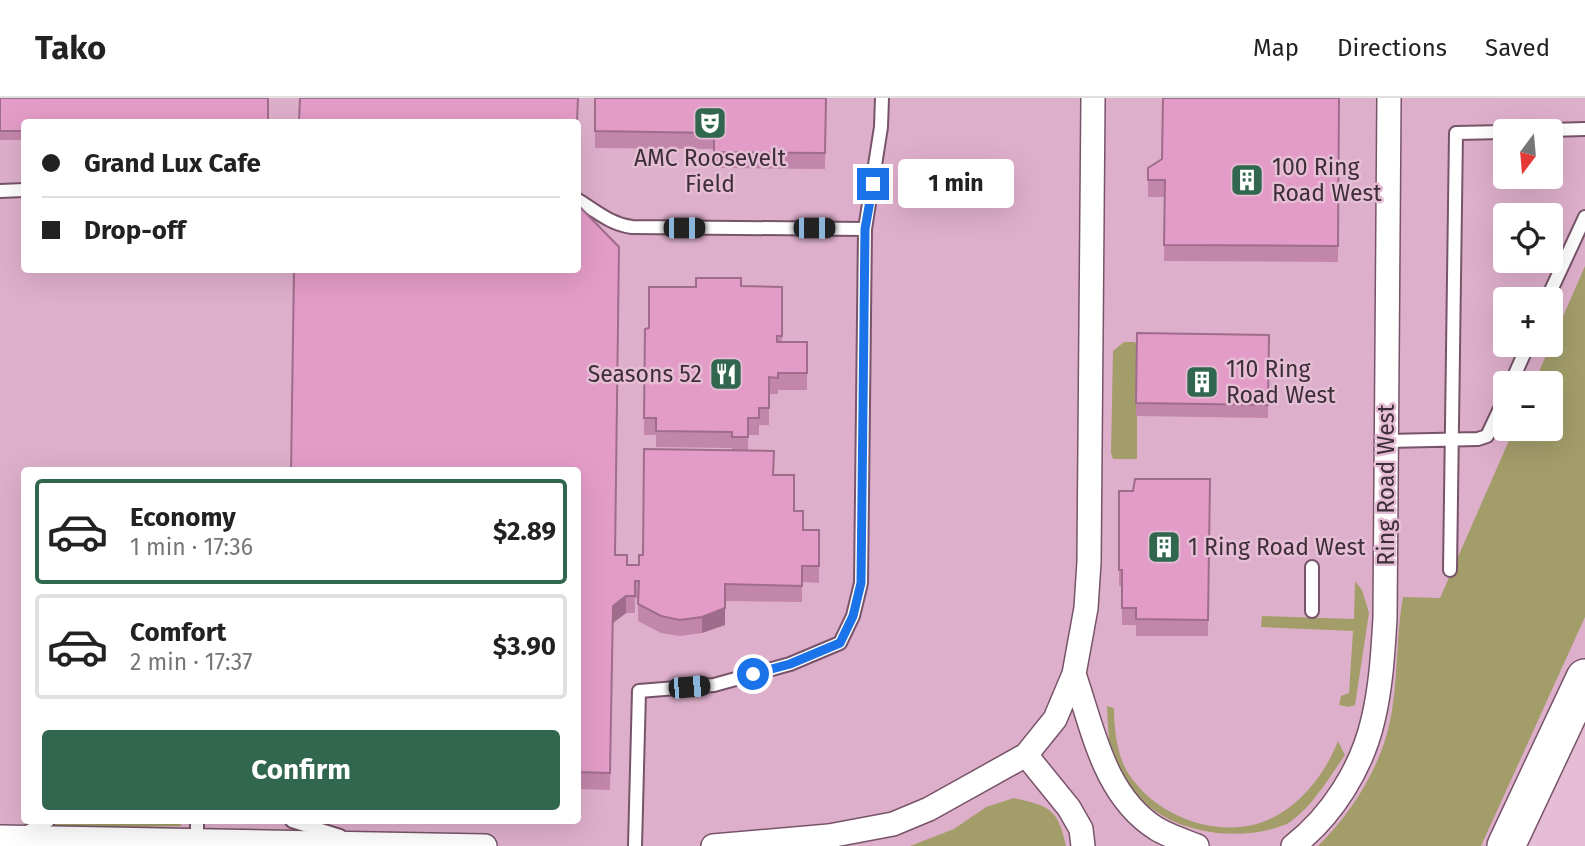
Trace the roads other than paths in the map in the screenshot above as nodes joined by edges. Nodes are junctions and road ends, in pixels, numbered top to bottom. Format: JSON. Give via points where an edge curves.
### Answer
{"nodes":[{"id":1,"x":882,"y":98,"type":"edge"},
{"id":2,"x":1093,"y":98,"type":"edge"},
{"id":3,"x":1390,"y":98,"type":"edge"},
{"id":4,"x":1585,"y":129,"type":"edge"},
{"id":5,"x":1563,"y":130,"type":"edge"},
{"id":6,"x":1493,"y":132,"type":"edge"},
{"id":7,"x":21,"y":190,"type":"edge"},
{"id":8,"x":0,"y":191,"type":"edge"},
{"id":9,"x":581,"y":202,"type":"edge"},
{"id":10,"x":1585,"y":217,"type":"edge"},
{"id":11,"x":865,"y":229,"type":"junction"},
{"id":12,"x":1553,"y":287,"type":"edge"},
{"id":13,"x":1493,"y":423,"type":"edge"},
{"id":14,"x":1451,"y":440,"type":"junction"},
{"id":15,"x":1387,"y":441,"type":"junction"},
{"id":16,"x":1312,"y":567,"type":"dead end"},
{"id":17,"x":1450,"y":570,"type":"dead end"},
{"id":18,"x":1312,"y":611,"type":"dead end"},
{"id":19,"x":1074,"y":674,"type":"junction"},
{"id":20,"x":1585,"y":678,"type":"edge"},
{"id":21,"x":1026,"y":755,"type":"junction"},
{"id":22,"x":41,"y":824,"type":"edge"},
{"id":23,"x":302,"y":824,"type":"edge"},
{"id":24,"x":197,"y":836,"type":"edge"},
{"id":25,"x":8,"y":838,"type":"edge"},
{"id":26,"x":135,"y":843,"type":"edge"},
{"id":27,"x":367,"y":844,"type":"junction"},
{"id":28,"x":485,"y":846,"type":"edge"},
{"id":29,"x":635,"y":846,"type":"edge"},
{"id":30,"x":713,"y":846,"type":"edge"},
{"id":31,"x":1083,"y":846,"type":"edge"},
{"id":32,"x":1197,"y":846,"type":"edge"},
{"id":33,"x":1293,"y":846,"type":"edge"},
{"id":34,"x":1506,"y":846,"type":"edge"}],
"edges":[{"from":1,"to":11,"type":"lane"},
{"from":2,"to":19,"type":"street","via":[[1089,562]]},
{"from":3,"to":15,"type":"street","name":"Ring Road West"},
{"from":4,"to":5,"type":"lane"},
{"from":6,"to":14,"type":"lane","via":[[1457,133]]},
{"from":7,"to":8,"type":"lane"},
{"from":9,"to":11,"type":"lane","via":[[611,221],[632,227]]},
{"from":10,"to":12,"type":"lane"},
{"from":11,"to":29,"type":"lane","via":[[861,583],[853,616],[840,643],[790,664],[714,685],[639,691]]},
{"from":13,"to":14,"type":"lane","via":[[1487,436]]},
{"from":14,"to":15,"type":"lane"},
{"from":14,"to":17,"type":"lane"},
{"from":15,"to":33,"type":"street","name":"Ring Road West","via":[[1385,618],[1373,721],[1350,779],[1331,808]]},
{"from":16,"to":18,"type":"lane"},
{"from":19,"to":21,"type":"street","via":[[1055,719]]},
{"from":19,"to":32,"type":"street","via":[[1107,773],[1126,802],[1157,829]]},
{"from":20,"to":34,"type":"main road"},
{"from":21,"to":30,"type":"street","via":[[893,824],[829,836]]},
{"from":21,"to":31,"type":"street","via":[[1069,808],[1081,829]]},
{"from":22,"to":25,"type":"lane"},
{"from":23,"to":27,"type":"lane"},
{"from":24,"to":26,"type":"street"},
{"from":24,"to":27,"type":"street"},
{"from":25,"to":26,"type":"street"},
{"from":27,"to":28,"type":"street"}]}
